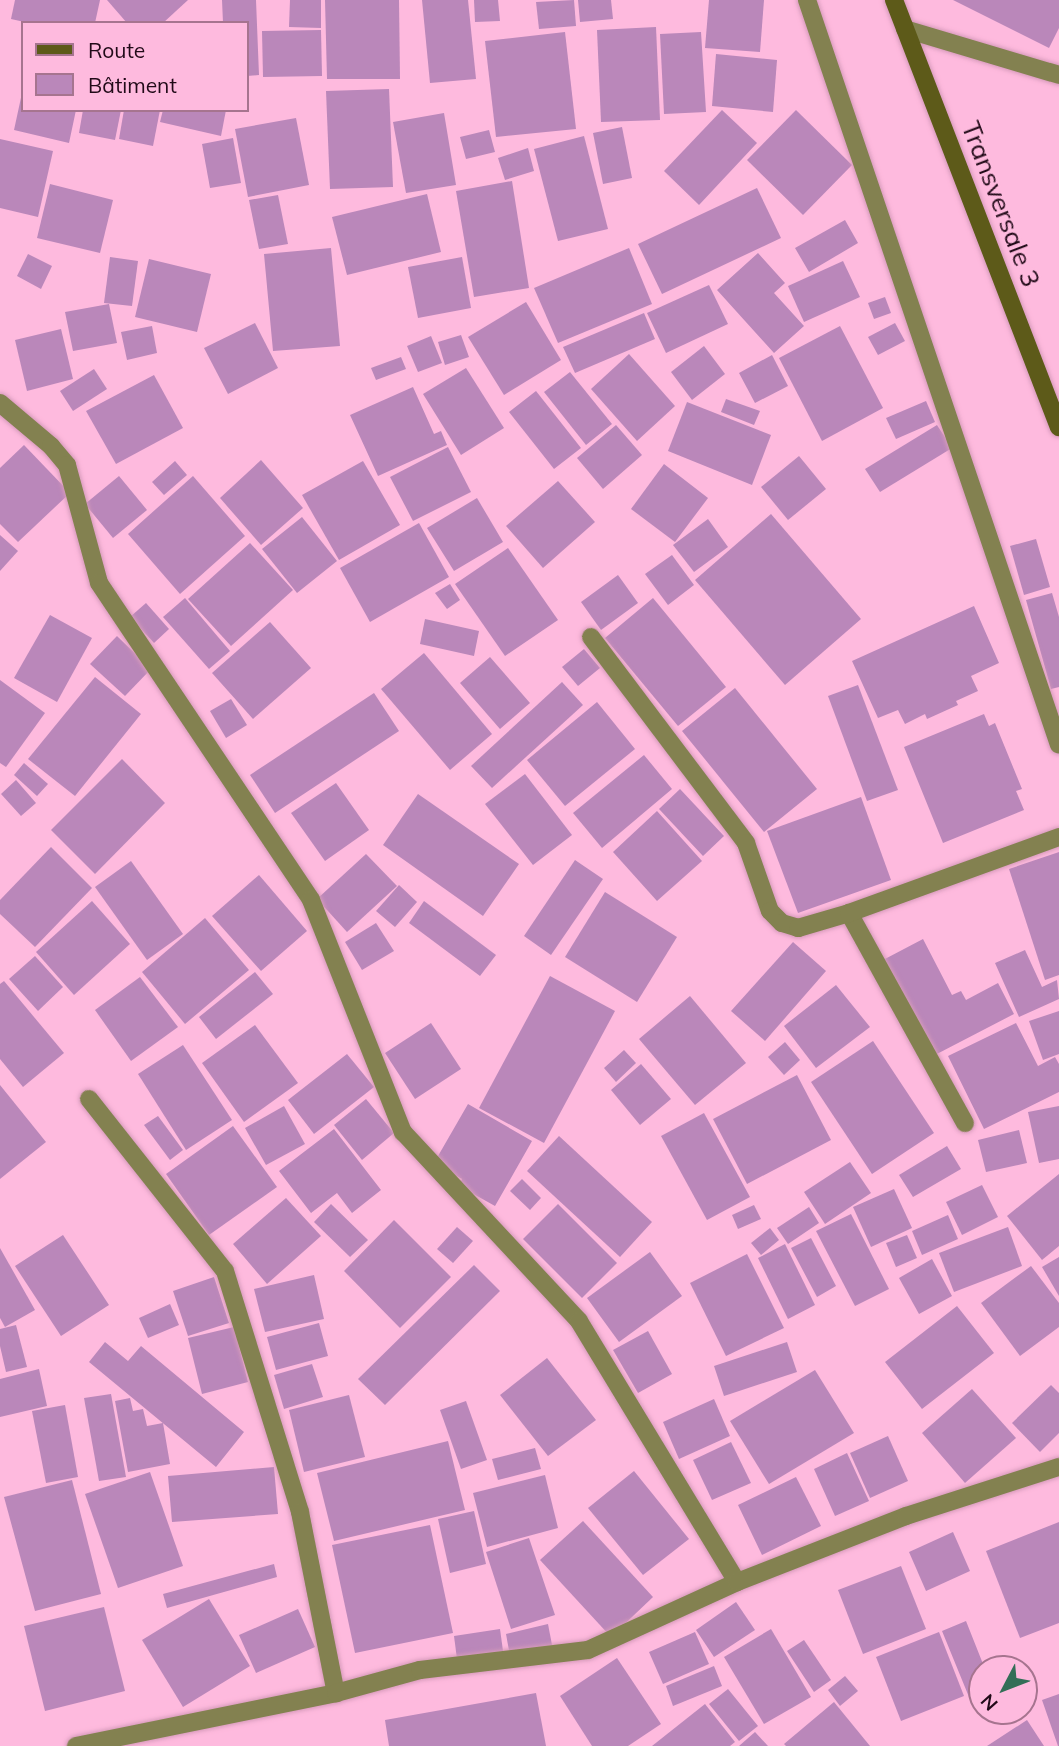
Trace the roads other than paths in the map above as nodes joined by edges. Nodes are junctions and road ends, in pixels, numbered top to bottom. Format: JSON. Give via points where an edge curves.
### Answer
{"nodes":[{"id":1,"x":807,"y":0,"type":"edge"},
{"id":2,"x":894,"y":0,"type":"edge"},
{"id":3,"x":905,"y":29,"type":"junction"},
{"id":4,"x":1059,"y":75,"type":"edge"},
{"id":5,"x":0,"y":403,"type":"edge"},
{"id":6,"x":1059,"y":427,"type":"edge"},
{"id":7,"x":591,"y":637,"type":"dead end"},
{"id":8,"x":1059,"y":745,"type":"edge"},
{"id":9,"x":1059,"y":837,"type":"edge"},
{"id":10,"x":849,"y":913,"type":"junction"},
{"id":11,"x":89,"y":1099,"type":"dead end"},
{"id":12,"x":965,"y":1123,"type":"dead end"},
{"id":13,"x":1059,"y":1467,"type":"edge"},
{"id":14,"x":737,"y":1582,"type":"junction"},
{"id":15,"x":336,"y":1693,"type":"junction"},
{"id":16,"x":76,"y":1746,"type":"edge"}],
"edges":[{"from":1,"to":8,"type":"street"},
{"from":2,"to":3,"type":"main road","name":"Transversale 3"},
{"from":3,"to":4,"type":"street"},
{"from":3,"to":6,"type":"main road","name":"Transversale 3"},
{"from":5,"to":14,"type":"street","via":[[67,465],[99,583],[311,900],[403,1132],[579,1321]]},
{"from":7,"to":10,"type":"street","via":[[746,843],[769,911],[782,923],[798,928]]},
{"from":9,"to":10,"type":"street"},
{"from":10,"to":12,"type":"street"},
{"from":11,"to":15,"type":"street","via":[[225,1271],[300,1513]]},
{"from":13,"to":14,"type":"street","via":[[906,1517]]},
{"from":14,"to":15,"type":"street","via":[[587,1650],[420,1670]]},
{"from":15,"to":16,"type":"street"}]}
